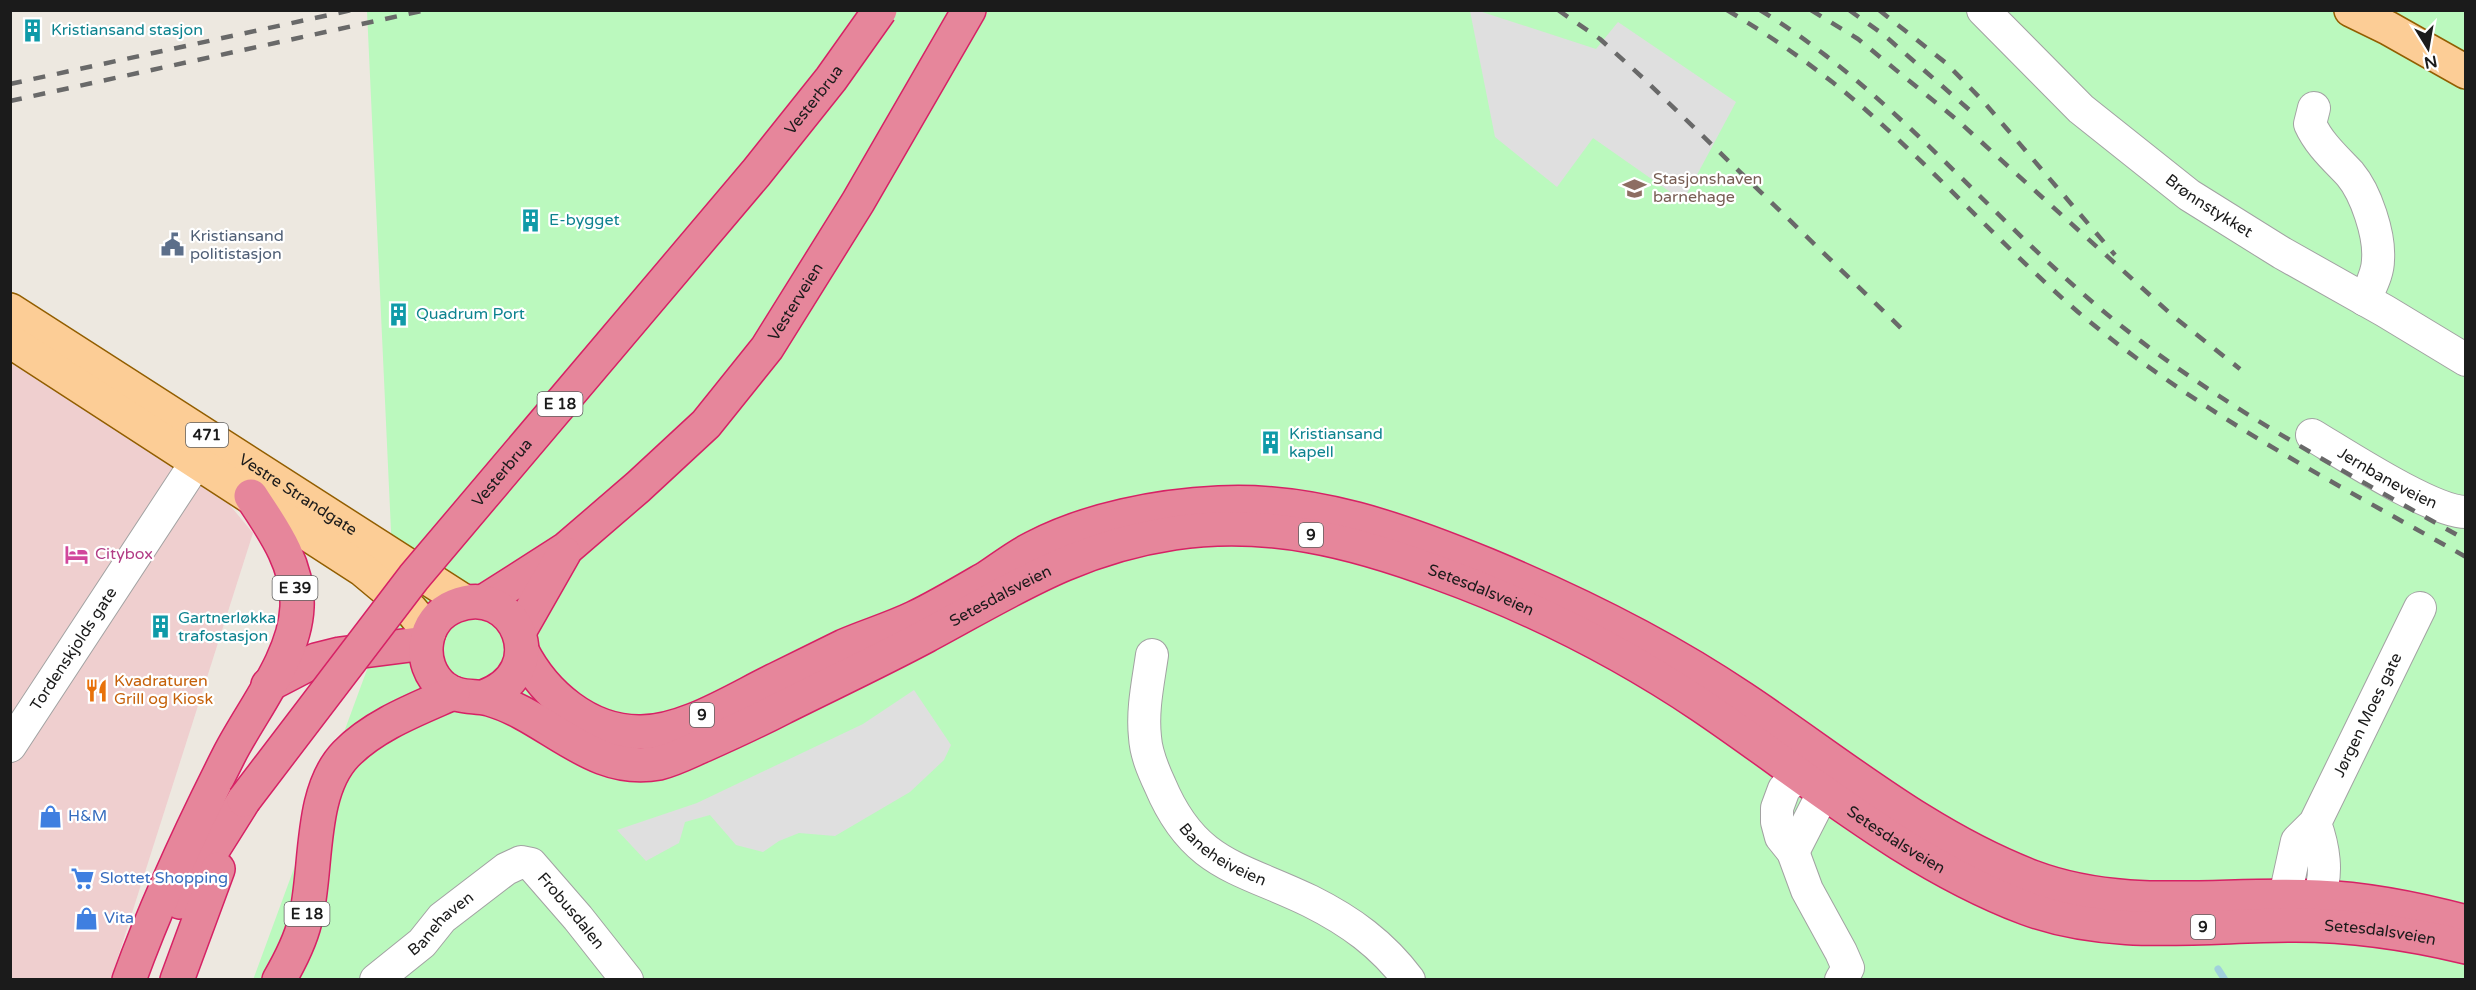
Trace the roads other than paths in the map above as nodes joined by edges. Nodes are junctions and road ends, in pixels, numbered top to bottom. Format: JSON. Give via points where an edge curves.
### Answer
{"nodes":[{"id":1,"x":880,"y":10,"type":"edge"},
{"id":2,"x":1983,"y":10,"type":"edge"},
{"id":3,"x":2351,"y":10,"type":"edge"},
{"id":4,"x":966,"y":16,"type":"edge"},
{"id":5,"x":2466,"y":72,"type":"edge"},
{"id":6,"x":2314,"y":108,"type":"dead end"},
{"id":7,"x":2365,"y":300,"type":"junction"},
{"id":8,"x":10,"y":310,"type":"edge"},
{"id":9,"x":10,"y":341,"type":"edge"},
{"id":10,"x":2466,"y":360,"type":"edge"},
{"id":11,"x":2312,"y":435,"type":"dead end"},
{"id":12,"x":197,"y":461,"type":"junction"},
{"id":13,"x":251,"y":495,"type":"junction"},
{"id":14,"x":2466,"y":512,"type":"edge"},
{"id":15,"x":566,"y":549,"type":"junction"},
{"id":16,"x":474,"y":602,"type":"junction"},
{"id":17,"x":2420,"y":608,"type":"dead end"},
{"id":18,"x":428,"y":637,"type":"junction"},
{"id":19,"x":520,"y":642,"type":"junction"},
{"id":20,"x":1152,"y":655,"type":"dead end"},
{"id":21,"x":268,"y":685,"type":"junction"},
{"id":22,"x":468,"y":695,"type":"junction"},
{"id":23,"x":10,"y":747,"type":"edge"},
{"id":24,"x":1819,"y":777,"type":"junction"},
{"id":25,"x":244,"y":800,"type":"junction"},
{"id":26,"x":2315,"y":823,"type":"junction"},
{"id":27,"x":506,"y":869,"type":"joint"},
{"id":28,"x":2318,"y":897,"type":"junction"},
{"id":29,"x":2292,"y":911,"type":"junction"},
{"id":30,"x":2466,"y":922,"type":"edge"},
{"id":31,"x":2466,"y":947,"type":"edge"},
{"id":32,"x":1849,"y":976,"type":"edge"},
{"id":33,"x":129,"y":980,"type":"edge"},
{"id":34,"x":146,"y":980,"type":"edge"},
{"id":35,"x":177,"y":980,"type":"edge"},
{"id":36,"x":279,"y":980,"type":"edge"},
{"id":37,"x":376,"y":980,"type":"edge"},
{"id":38,"x":627,"y":980,"type":"edge"},
{"id":39,"x":1409,"y":980,"type":"edge"}],
"edges":[{"from":1,"to":25,"type":"highway","name":"Vesterbrua","number":"E 18","bridge":true,"via":[[756,173],[414,577]]},
{"from":2,"to":7,"type":"street","name":"Brønnstykket","via":[[2081,109],[2189,195]]},
{"from":3,"to":5,"type":"main road"},
{"from":4,"to":15,"type":"highway","name":"Vesterveien","number":"E 18","via":[[767,348],[706,424]]},
{"from":6,"to":7,"type":"street","via":[[2310,124],[2315,135],[2364,194],[2371,217],[2379,260]]},
{"from":7,"to":10,"type":"street","name":"Brønnstykket"},
{"from":8,"to":16,"type":"main road","name":"Vestre Strandgate","number":"471"},
{"from":9,"to":12,"type":"main road","name":"Vestre Strandgate","number":"471"},
{"from":11,"to":14,"type":"street","name":"Jernbaneveien","via":[[2397,485],[2436,504]]},
{"from":12,"to":13,"type":"main road","name":"Vestre Strandgate","number":"471"},
{"from":12,"to":23,"type":"street","name":"Tordenskjolds gate"},
{"from":13,"to":18,"type":"main road","name":"Vestre Strandgate","number":"471","via":[[363,570],[411,610]]},
{"from":13,"to":21,"type":"highway","number":"E 39","via":[[281,541],[292,572],[297,605],[295,630]]},
{"from":15,"to":16,"type":"highway","name":"Vesterveien","number":"E 18"},
{"from":15,"to":19,"type":"highway","name":"Vesterveien","number":"E 18"},
{"from":16,"to":18,"type":"highway","number":"E 18","via":[[444,612]]},
{"from":16,"to":19,"type":"highway","via":[[501,610],[514,624]]},
{"from":17,"to":26,"type":"street","name":"Jørgen Moes gate"},
{"from":18,"to":21,"type":"highway","via":[[316,660]]},
{"from":18,"to":22,"type":"highway","via":[[426,653],[431,673],[444,688]]},
{"from":19,"to":22,"type":"highway","number":"E 18","via":[[520,662],[511,681],[503,688]]},
{"from":19,"to":24,"type":"highway","name":"Setesdalsveien","number":"9","via":[[537,676],[569,708],[622,731],[663,730],[910,620],[1053,538],[1161,509],[1224,502],[1301,507],[1394,530],[1525,581],[1652,642],[1748,702]]},
{"from":20,"to":39,"type":"street","name":"Baneheiveien","via":[[1145,707],[1150,763],[1168,805],[1190,837],[1233,869],[1338,916],[1379,944]]},
{"from":21,"to":33,"type":"highway","via":[[230,754]]},
{"from":22,"to":24,"type":"highway","name":"Setesdalsveien","number":"9","via":[[543,724],[602,759],[657,763],[747,725],[894,653],[1079,556],[1176,532],[1273,529],[1339,540],[1479,587],[1539,613],[1647,670]]},
{"from":22,"to":36,"type":"highway","number":"E 18","via":[[390,721],[346,754],[330,778],[321,808],[305,922]]},
{"from":24,"to":29,"type":"highway","name":"Setesdalsveien","number":"9","via":[[1879,830],[1982,889],[2042,913],[2094,924],[2149,929]]},
{"from":24,"to":32,"type":"street","via":[[1784,789],[1777,808],[1781,837],[1842,952]]},
{"from":25,"to":34,"type":"highway","number":"E 18","via":[[181,900]]},
{"from":25,"to":35,"type":"highway","number":"E 18"},
{"from":26,"to":28,"type":"street","via":[[2324,875]]},
{"from":26,"to":29,"type":"street","name":"Jørgen Moes gate","via":[[2297,841]]},
{"from":27,"to":37,"type":"street","name":"Banehaven","via":[[442,918],[422,943]]},
{"from":27,"to":38,"type":"street","name":"Frobusdalen","via":[[520,862],[531,864]]},
{"from":28,"to":29,"type":"highway","name":"Setesdalsveien","number":"9"},
{"from":28,"to":30,"type":"highway","name":"Setesdalsveien","number":"9","via":[[2392,906]]},
{"from":29,"to":31,"type":"highway","name":"Setesdalsveien","number":"9"}]}
